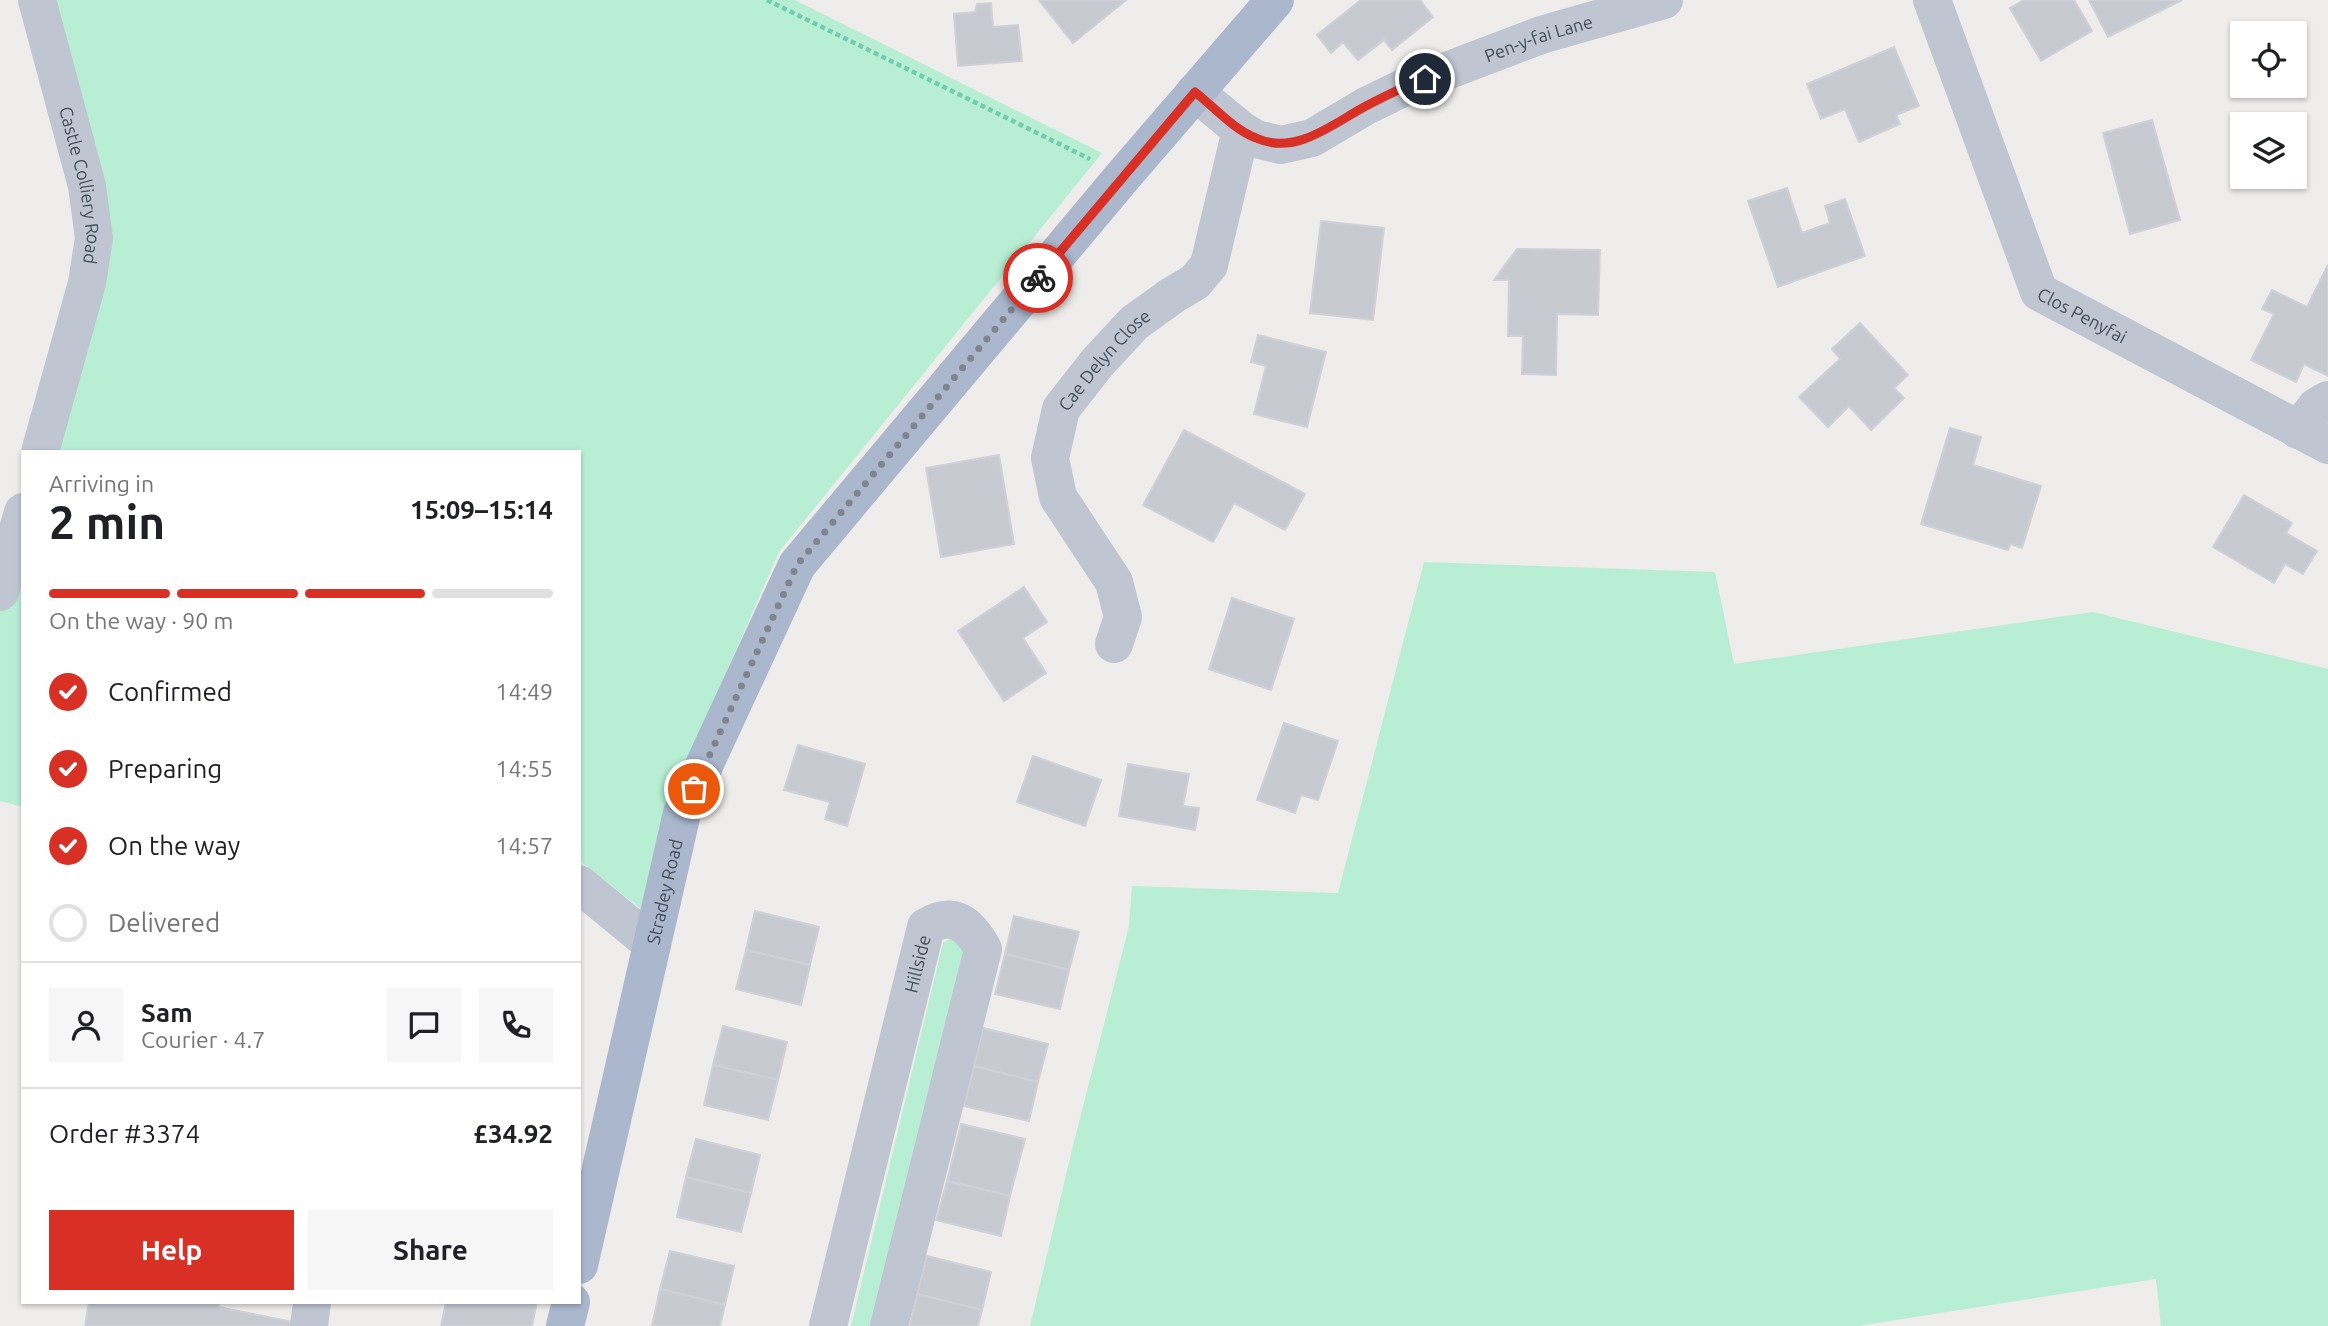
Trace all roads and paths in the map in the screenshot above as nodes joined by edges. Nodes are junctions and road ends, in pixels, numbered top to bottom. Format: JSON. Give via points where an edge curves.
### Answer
{"nodes":[{"id":1,"x":37,"y":0,"type":"edge"},
{"id":2,"x":767,"y":0,"type":"edge"},
{"id":3,"x":1275,"y":0,"type":"edge"},
{"id":4,"x":1664,"y":0,"type":"edge"},
{"id":5,"x":1932,"y":0,"type":"edge"},
{"id":6,"x":1195,"y":92,"type":"junction"},
{"id":7,"x":1241,"y":130,"type":"junction"},
{"id":8,"x":1124,"y":175,"type":"junction"},
{"id":9,"x":2328,"y":400,"type":"edge"},
{"id":10,"x":2313,"y":438,"type":"edge"},
{"id":11,"x":41,"y":450,"type":"edge"},
{"id":12,"x":21,"y":519,"type":"edge"},
{"id":13,"x":0,"y":592,"type":"edge"},
{"id":14,"x":1114,"y":644,"type":"dead end"},
{"id":15,"x":581,"y":886,"type":"edge"},
{"id":16,"x":652,"y":944,"type":"junction"},
{"id":17,"x":581,"y":1256,"type":"edge"},
{"id":18,"x":312,"y":1304,"type":"edge"},
{"id":19,"x":570,"y":1304,"type":"edge"},
{"id":20,"x":309,"y":1326,"type":"edge"},
{"id":21,"x":565,"y":1326,"type":"edge"},
{"id":22,"x":828,"y":1326,"type":"edge"},
{"id":23,"x":889,"y":1326,"type":"edge"}],
"edges":[{"from":1,"to":11,"type":"street","name":"Castle Colliery Road","via":[[87,186],[94,238],[88,283]]},
{"from":2,"to":8,"type":"path"},
{"from":3,"to":6,"type":"main road","name":"Stradey Road"},
{"from":4,"to":7,"type":"street","name":"Pen-y-fai Lane","via":[[1541,35],[1407,86],[1312,138],[1281,145]]},
{"from":5,"to":10,"type":"street","name":"Clos Penyfai","via":[[2039,292]]},
{"from":6,"to":7,"type":"street","name":"Pen-y-fai Lane"},
{"from":6,"to":8,"type":"main road","name":"Stradey Road"},
{"from":7,"to":14,"type":"street","name":"Cae Delyn Close","via":[[1209,265],[1195,282],[1134,323],[1061,409],[1050,458],[1058,497],[1114,582],[1123,617]]},
{"from":8,"to":16,"type":"main road","name":"Stradey Road","via":[[797,565],[682,813]]},
{"from":9,"to":10,"type":"street","via":[[2316,407]]},
{"from":12,"to":13,"type":"street"},
{"from":15,"to":16,"type":"street"},
{"from":16,"to":17,"type":"main road","name":"Stradey Road"},
{"from":18,"to":20,"type":"street"},
{"from":19,"to":21,"type":"main road"},
{"from":22,"to":23,"type":"street","name":"Hillside","via":[[926,927],[939,919],[957,920],[973,932],[983,949]]}]}
